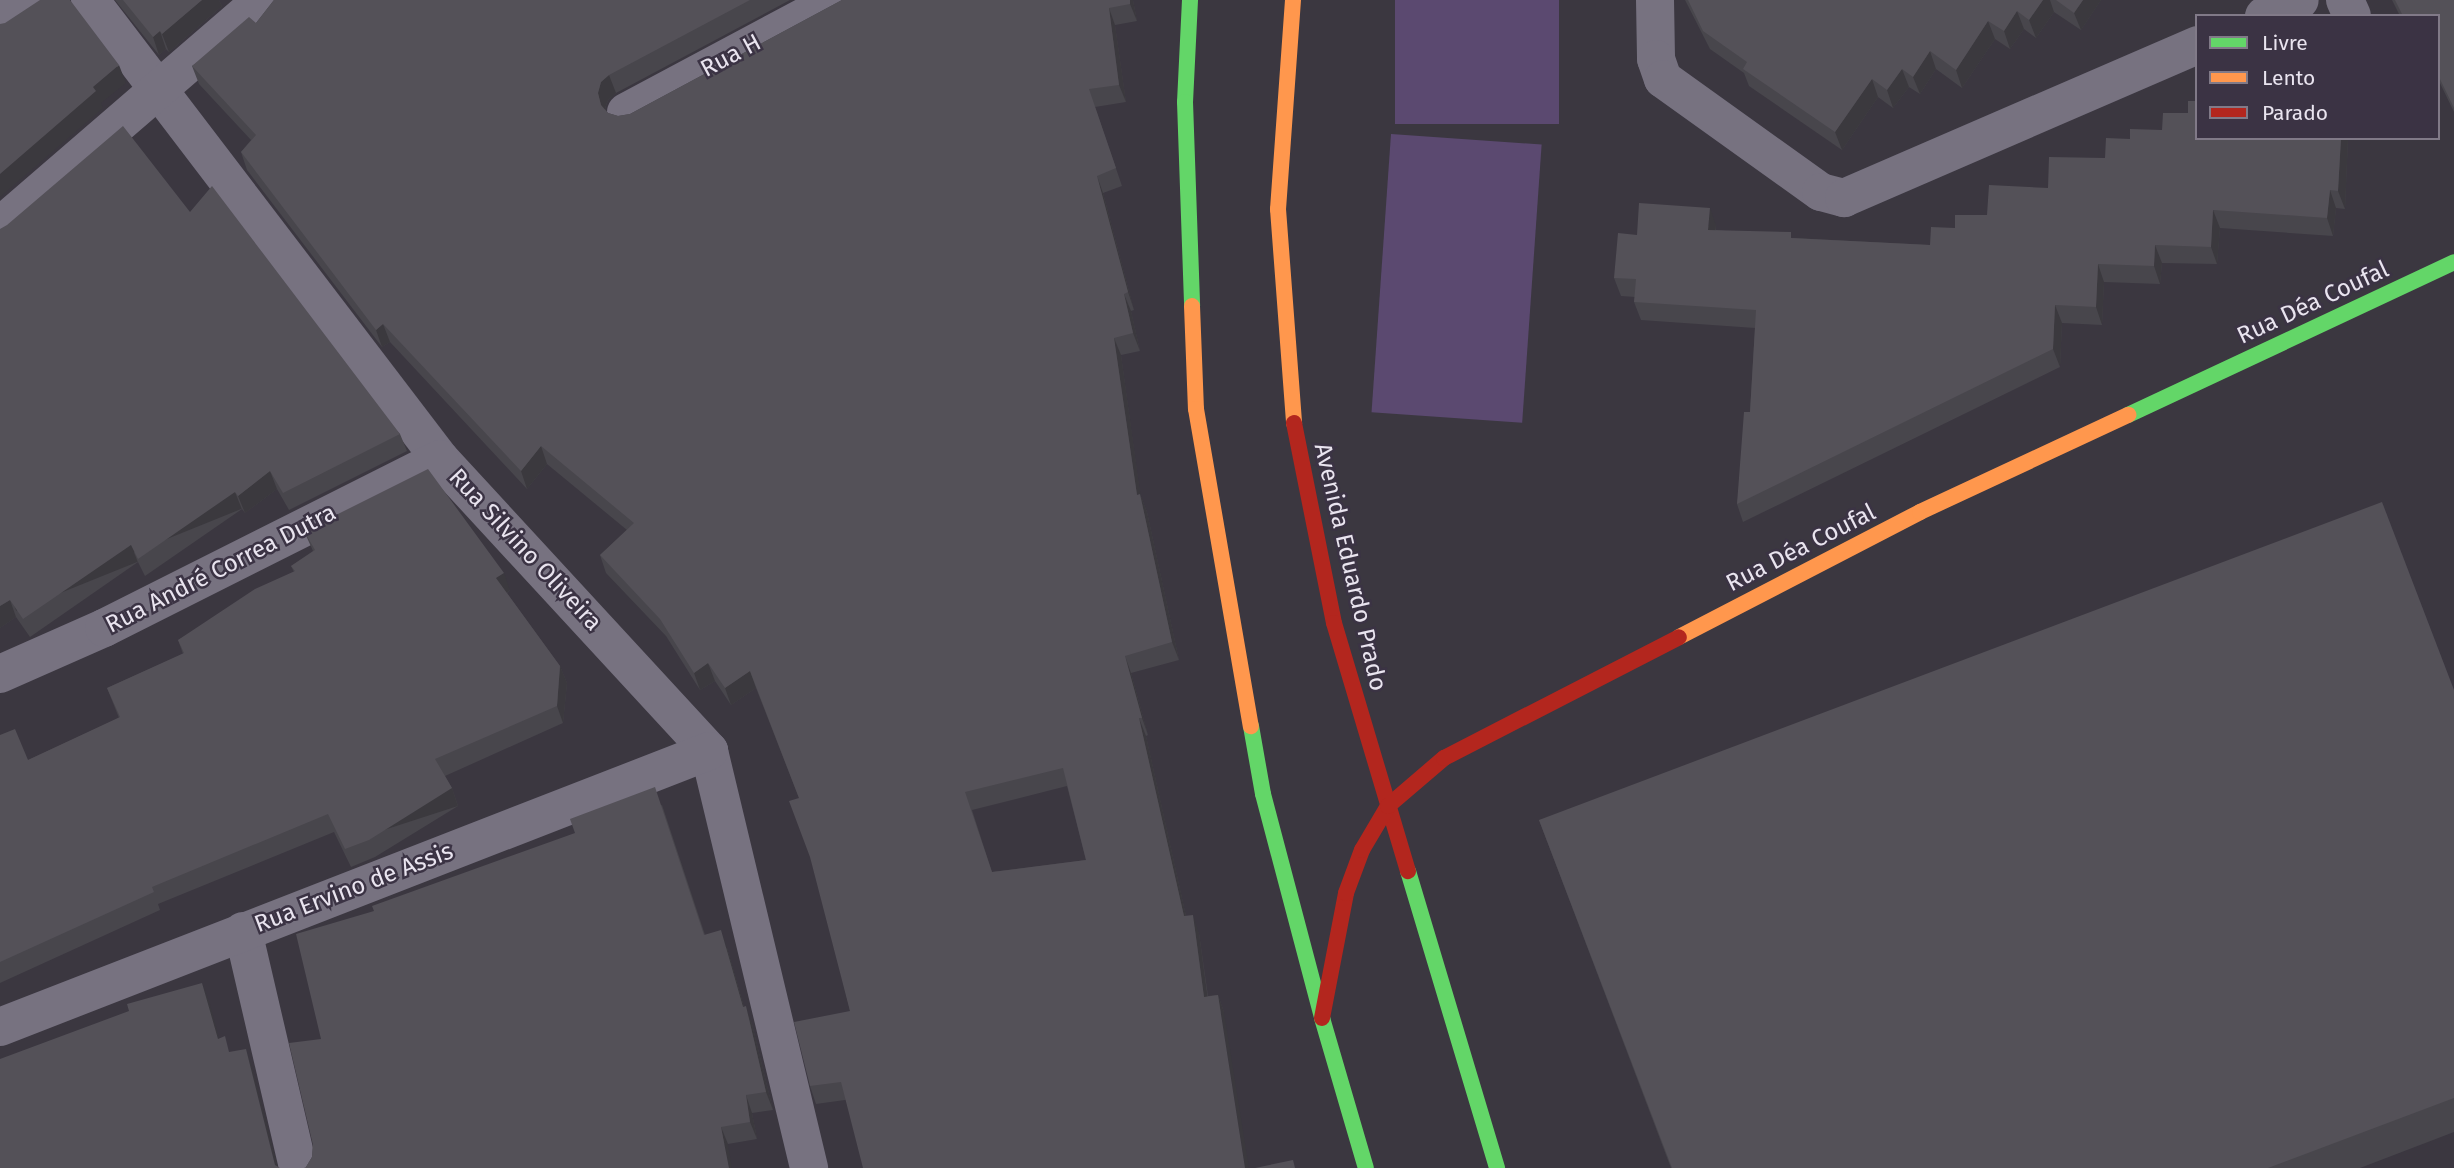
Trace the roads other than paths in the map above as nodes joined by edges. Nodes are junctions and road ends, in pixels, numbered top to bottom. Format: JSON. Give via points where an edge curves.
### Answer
{"nodes":[{"id":1,"x":37,"y":0,"type":"edge"},
{"id":2,"x":90,"y":0,"type":"edge"},
{"id":3,"x":262,"y":0,"type":"edge"},
{"id":4,"x":836,"y":0,"type":"edge"},
{"id":5,"x":1190,"y":0,"type":"edge"},
{"id":6,"x":1293,"y":0,"type":"edge"},
{"id":7,"x":1655,"y":0,"type":"edge"},
{"id":8,"x":2300,"y":0,"type":"edge"},
{"id":9,"x":2268,"y":14,"type":"edge"},
{"id":10,"x":0,"y":22,"type":"edge"},
{"id":11,"x":2195,"y":46,"type":"edge"},
{"id":12,"x":159,"y":87,"type":"junction"},
{"id":13,"x":626,"y":112,"type":"edge"},
{"id":14,"x":0,"y":226,"type":"edge"},
{"id":15,"x":2454,"y":262,"type":"edge"},
{"id":16,"x":440,"y":459,"type":"junction"},
{"id":17,"x":0,"y":674,"type":"edge"},
{"id":18,"x":709,"y":751,"type":"junction"},
{"id":19,"x":1388,"y":806,"type":"junction"},
{"id":20,"x":243,"y":931,"type":"junction"},
{"id":21,"x":1322,"y":1018,"type":"junction"},
{"id":22,"x":0,"y":1027,"type":"edge"},
{"id":23,"x":298,"y":1168,"type":"edge"},
{"id":24,"x":809,"y":1168,"type":"edge"},
{"id":25,"x":1366,"y":1168,"type":"edge"},
{"id":26,"x":1497,"y":1168,"type":"edge"}],
"edges":[{"from":1,"to":10,"type":"street"},
{"from":2,"to":12,"type":"street","name":"Rua Silvino Oliveira"},
{"from":3,"to":12,"type":"street"},
{"from":4,"to":13,"type":"street","name":"Rua H"},
{"from":5,"to":21,"type":"main road","via":[[1185,102],[1196,409],[1263,794]]},
{"from":6,"to":19,"type":"main road","name":"Avenida Eduardo Prado","via":[[1278,209],[1294,421],[1334,623]]},
{"from":7,"to":11,"type":"street","via":[[1656,59],[1662,79],[1821,192],[1844,198]]},
{"from":8,"to":9,"type":"street"},
{"from":12,"to":14,"type":"street"},
{"from":12,"to":16,"type":"street","name":"Rua Silvino Oliveira"},
{"from":15,"to":19,"type":"main road","name":"Rua Déa Coufal","via":[[1920,512],[1444,758]]},
{"from":16,"to":17,"type":"street","name":"Rua André Correa Dutra","via":[[104,628]]},
{"from":16,"to":18,"type":"street","name":"Rua Silvino Oliveira"},
{"from":18,"to":20,"type":"street","name":"Rua Ervino de Assis"},
{"from":18,"to":24,"type":"street","name":"Rua Silvino Oliveira"},
{"from":19,"to":21,"type":"main road","name":"Rua Déa Coufal","via":[[1362,850],[1346,894]]},
{"from":19,"to":26,"type":"main road","name":"Avenida Eduardo Prado"},
{"from":20,"to":22,"type":"street","name":"Rua Ervino de Assis"},
{"from":20,"to":23,"type":"street"},
{"from":21,"to":25,"type":"main road"}]}
